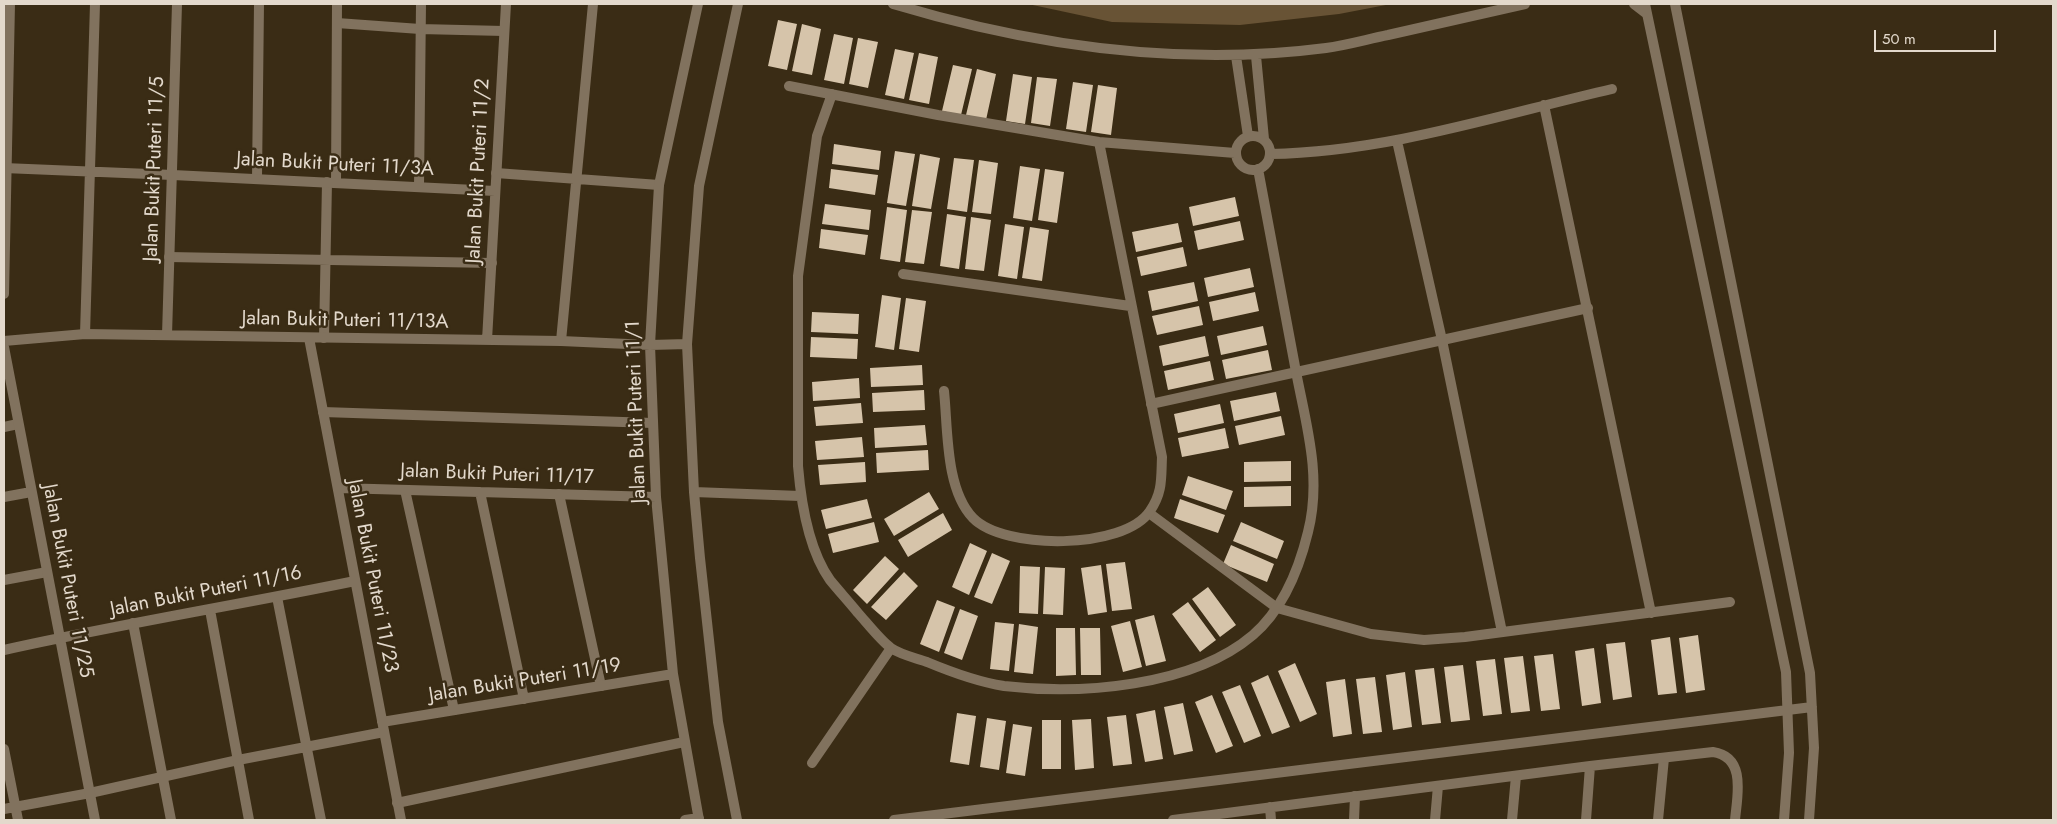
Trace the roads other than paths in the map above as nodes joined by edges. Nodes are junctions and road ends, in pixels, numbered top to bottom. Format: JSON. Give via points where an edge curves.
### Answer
{"nodes":[{"id":1,"x":10,"y":4,"type":"edge"},
{"id":2,"x":95,"y":4,"type":"edge"},
{"id":3,"x":177,"y":4,"type":"edge"},
{"id":4,"x":259,"y":4,"type":"edge"},
{"id":5,"x":337,"y":4,"type":"edge"},
{"id":6,"x":420,"y":4,"type":"edge"},
{"id":7,"x":506,"y":4,"type":"edge"},
{"id":8,"x":593,"y":4,"type":"edge"},
{"id":9,"x":698,"y":4,"type":"edge"},
{"id":10,"x":738,"y":4,"type":"edge"},
{"id":11,"x":893,"y":4,"type":"edge"},
{"id":12,"x":1525,"y":4,"type":"edge"},
{"id":13,"x":1634,"y":4,"type":"edge"},
{"id":14,"x":1674,"y":4,"type":"edge"},
{"id":15,"x":1646,"y":9,"type":"edge"},
{"id":16,"x":337,"y":23,"type":"junction"},
{"id":17,"x":420,"y":29,"type":"junction"},
{"id":18,"x":504,"y":32,"type":"junction"},
{"id":19,"x":1236,"y":56,"type":"junction"},
{"id":20,"x":1256,"y":56,"type":"junction"},
{"id":21,"x":789,"y":86,"type":"dead end"},
{"id":22,"x":1612,"y":89,"type":"dead end"},
{"id":23,"x":832,"y":94,"type":"junction"},
{"id":24,"x":1544,"y":105,"type":"junction"},
{"id":25,"x":1248,"y":136,"type":"junction"},
{"id":26,"x":1264,"y":139,"type":"junction"},
{"id":27,"x":1397,"y":141,"type":"junction"},
{"id":28,"x":1099,"y":142,"type":"junction"},
{"id":29,"x":1235,"y":153,"type":"junction"},
{"id":30,"x":1270,"y":154,"type":"junction"},
{"id":31,"x":5,"y":167,"type":"edge"},
{"id":32,"x":1258,"y":170,"type":"junction"},
{"id":33,"x":91,"y":171,"type":"junction"},
{"id":34,"x":496,"y":173,"type":"junction"},
{"id":35,"x":173,"y":175,"type":"junction"},
{"id":36,"x":257,"y":178,"type":"junction"},
{"id":37,"x":576,"y":179,"type":"junction"},
{"id":38,"x":331,"y":182,"type":"junction"},
{"id":39,"x":658,"y":185,"type":"junction"},
{"id":40,"x":419,"y":186,"type":"junction"},
{"id":41,"x":496,"y":191,"type":"junction"},
{"id":42,"x":169,"y":257,"type":"junction"},
{"id":43,"x":326,"y":259,"type":"junction"},
{"id":44,"x":492,"y":262,"type":"junction"},
{"id":45,"x":903,"y":274,"type":"dead end"},
{"id":46,"x":4,"y":294,"type":"edge"},
{"id":47,"x":1130,"y":306,"type":"junction"},
{"id":48,"x":1588,"y":308,"type":"junction"},
{"id":49,"x":85,"y":334,"type":"junction"},
{"id":50,"x":167,"y":335,"type":"junction"},
{"id":51,"x":309,"y":338,"type":"junction"},
{"id":52,"x":324,"y":338,"type":"junction"},
{"id":53,"x":487,"y":340,"type":"junction"},
{"id":54,"x":1442,"y":340,"type":"junction"},
{"id":55,"x":4,"y":341,"type":"edge"},
{"id":56,"x":561,"y":341,"type":"junction"},
{"id":57,"x":687,"y":344,"type":"junction"},
{"id":58,"x":650,"y":346,"type":"junction"},
{"id":59,"x":4,"y":347,"type":"edge"},
{"id":60,"x":1296,"y":372,"type":"junction"},
{"id":61,"x":944,"y":390,"type":"dead end"},
{"id":62,"x":1151,"y":404,"type":"junction"},
{"id":63,"x":323,"y":412,"type":"junction"},
{"id":64,"x":653,"y":423,"type":"junction"},
{"id":65,"x":18,"y":424,"type":"junction"},
{"id":66,"x":4,"y":427,"type":"edge"},
{"id":67,"x":338,"y":488,"type":"junction"},
{"id":68,"x":405,"y":490,"type":"junction"},
{"id":69,"x":32,"y":492,"type":"junction"},
{"id":70,"x":480,"y":492,"type":"junction"},
{"id":71,"x":694,"y":492,"type":"junction"},
{"id":72,"x":559,"y":494,"type":"junction"},
{"id":73,"x":800,"y":496,"type":"junction"},
{"id":74,"x":4,"y":497,"type":"edge"},
{"id":75,"x":656,"y":497,"type":"junction"},
{"id":76,"x":1149,"y":513,"type":"junction"},
{"id":77,"x":47,"y":572,"type":"junction"},
{"id":78,"x":4,"y":580,"type":"edge"},
{"id":79,"x":355,"y":581,"type":"junction"},
{"id":80,"x":277,"y":597,"type":"junction"},
{"id":81,"x":1730,"y":602,"type":"dead end"},
{"id":82,"x":1277,"y":608,"type":"junction"},
{"id":83,"x":210,"y":610,"type":"junction"},
{"id":84,"x":1651,"y":613,"type":"junction"},
{"id":85,"x":133,"y":623,"type":"junction"},
{"id":86,"x":1502,"y":632,"type":"junction"},
{"id":87,"x":60,"y":638,"type":"junction"},
{"id":88,"x":891,"y":648,"type":"junction"},
{"id":89,"x":4,"y":650,"type":"edge"},
{"id":90,"x":673,"y":674,"type":"junction"},
{"id":91,"x":601,"y":686,"type":"junction"},
{"id":92,"x":524,"y":699,"type":"junction"},
{"id":93,"x":1812,"y":707,"type":"junction"},
{"id":94,"x":1788,"y":709,"type":"junction"},
{"id":95,"x":454,"y":710,"type":"junction"},
{"id":96,"x":383,"y":727,"type":"junction"},
{"id":97,"x":684,"y":742,"type":"junction"},
{"id":98,"x":306,"y":746,"type":"junction"},
{"id":99,"x":4,"y":749,"type":"edge"},
{"id":100,"x":1664,"y":758,"type":"junction"},
{"id":101,"x":238,"y":760,"type":"junction"},
{"id":102,"x":812,"y":763,"type":"dead end"},
{"id":103,"x":1590,"y":766,"type":"junction"},
{"id":104,"x":1516,"y":776,"type":"junction"},
{"id":105,"x":163,"y":778,"type":"junction"},
{"id":106,"x":1438,"y":786,"type":"junction"},
{"id":107,"x":90,"y":793,"type":"junction"},
{"id":108,"x":1355,"y":796,"type":"junction"},
{"id":109,"x":397,"y":803,"type":"junction"},
{"id":110,"x":15,"y":806,"type":"junction"},
{"id":111,"x":1270,"y":807,"type":"junction"},
{"id":112,"x":4,"y":809,"type":"edge"},
{"id":113,"x":699,"y":819,"type":"edge"},
{"id":114,"x":1186,"y":819,"type":"edge"},
{"id":115,"x":18,"y":820,"type":"edge"},
{"id":116,"x":95,"y":820,"type":"edge"},
{"id":117,"x":171,"y":820,"type":"edge"},
{"id":118,"x":249,"y":820,"type":"edge"},
{"id":119,"x":321,"y":820,"type":"edge"},
{"id":120,"x":401,"y":820,"type":"edge"},
{"id":121,"x":685,"y":820,"type":"edge"},
{"id":122,"x":737,"y":820,"type":"edge"},
{"id":123,"x":894,"y":820,"type":"edge"},
{"id":124,"x":1173,"y":820,"type":"edge"},
{"id":125,"x":1270,"y":820,"type":"edge"},
{"id":126,"x":1354,"y":820,"type":"edge"},
{"id":127,"x":1435,"y":820,"type":"edge"},
{"id":128,"x":1512,"y":820,"type":"edge"},
{"id":129,"x":1586,"y":820,"type":"edge"},
{"id":130,"x":1658,"y":820,"type":"edge"},
{"id":131,"x":1735,"y":820,"type":"edge"},
{"id":132,"x":1784,"y":820,"type":"edge"},
{"id":133,"x":1809,"y":820,"type":"edge"}],
"edges":[{"from":1,"to":31,"type":"street"},
{"from":2,"to":33,"type":"street"},
{"from":3,"to":35,"type":"street","name":"Jalan Bukit Puteri 11/5"},
{"from":4,"to":36,"type":"street"},
{"from":5,"to":16,"type":"street"},
{"from":6,"to":17,"type":"street"},
{"from":7,"to":18,"type":"street","name":"Jalan Bukit Puteri 11/2"},
{"from":8,"to":37,"type":"street"},
{"from":9,"to":39,"type":"street","name":"Jalan Bukit Puteri 11/1"},
{"from":10,"to":57,"type":"street","via":[[699,186]]},
{"from":11,"to":19,"type":"street","via":[[947,20],[1046,41],[1136,53]]},
{"from":12,"to":20,"type":"street","via":[[1328,48]]},
{"from":13,"to":15,"type":"street"},
{"from":14,"to":93,"type":"street","via":[[1808,663]]},
{"from":15,"to":94,"type":"street","via":[[1786,672]]},
{"from":16,"to":17,"type":"street"},
{"from":16,"to":38,"type":"street"},
{"from":17,"to":18,"type":"street"},
{"from":17,"to":40,"type":"street"},
{"from":18,"to":34,"type":"street","name":"Jalan Bukit Puteri 11/2"},
{"from":19,"to":20,"type":"street"},
{"from":19,"to":25,"type":"street"},
{"from":20,"to":26,"type":"street"},
{"from":21,"to":23,"type":"street"},
{"from":22,"to":24,"type":"street"},
{"from":23,"to":28,"type":"street"},
{"from":23,"to":73,"type":"street","via":[[817,136],[798,276]]},
{"from":24,"to":27,"type":"street"},
{"from":24,"to":48,"type":"street"},
{"from":25,"to":26,"type":"street"},
{"from":25,"to":29,"type":"street","via":[[1239,142]]},
{"from":26,"to":30,"type":"street"},
{"from":27,"to":30,"type":"street","via":[[1305,153]]},
{"from":27,"to":54,"type":"street"},
{"from":28,"to":29,"type":"street"},
{"from":28,"to":47,"type":"street"},
{"from":29,"to":32,"type":"street","via":[[1242,167]]},
{"from":30,"to":32,"type":"street","via":[[1266,164]]},
{"from":31,"to":33,"type":"street","name":"Jalan Bukit Puteri 11/3A"},
{"from":31,"to":46,"type":"street"},
{"from":32,"to":60,"type":"street"},
{"from":33,"to":35,"type":"street","name":"Jalan Bukit Puteri 11/3A"},
{"from":33,"to":49,"type":"street"},
{"from":34,"to":37,"type":"street"},
{"from":34,"to":41,"type":"street","name":"Jalan Bukit Puteri 11/2"},
{"from":35,"to":36,"type":"street","name":"Jalan Bukit Puteri 11/3A"},
{"from":35,"to":42,"type":"street","name":"Jalan Bukit Puteri 11/5"},
{"from":36,"to":38,"type":"street","name":"Jalan Bukit Puteri 11/3A"},
{"from":37,"to":39,"type":"street"},
{"from":37,"to":56,"type":"street"},
{"from":38,"to":40,"type":"street","name":"Jalan Bukit Puteri 11/3A"},
{"from":38,"to":43,"type":"street"},
{"from":39,"to":58,"type":"street","name":"Jalan Bukit Puteri 11/1"},
{"from":40,"to":41,"type":"street","name":"Jalan Bukit Puteri 11/3A"},
{"from":41,"to":44,"type":"street","name":"Jalan Bukit Puteri 11/2"},
{"from":42,"to":43,"type":"street"},
{"from":42,"to":50,"type":"street","name":"Jalan Bukit Puteri 11/5"},
{"from":43,"to":44,"type":"street"},
{"from":43,"to":52,"type":"street"},
{"from":44,"to":53,"type":"street","name":"Jalan Bukit Puteri 11/2"},
{"from":45,"to":47,"type":"street"},
{"from":47,"to":62,"type":"street"},
{"from":48,"to":54,"type":"street"},
{"from":48,"to":84,"type":"street"},
{"from":49,"to":50,"type":"street","name":"Jalan Bukit Puteri 11/13A"},
{"from":49,"to":55,"type":"street","name":"Jalan Bukit Puteri 11/13A"},
{"from":50,"to":51,"type":"street","name":"Jalan Bukit Puteri 11/13A"},
{"from":51,"to":52,"type":"street","name":"Jalan Bukit Puteri 11/13A"},
{"from":51,"to":63,"type":"street","name":"Jalan Bukit Puteri 11/23"},
{"from":52,"to":53,"type":"street","name":"Jalan Bukit Puteri 11/13A"},
{"from":53,"to":56,"type":"street","name":"Jalan Bukit Puteri 11/13A"},
{"from":54,"to":60,"type":"street"},
{"from":54,"to":86,"type":"street"},
{"from":56,"to":58,"type":"street","name":"Jalan Bukit Puteri 11/13A"},
{"from":57,"to":58,"type":"street","name":"Jalan Bukit Puteri 11/13A"},
{"from":57,"to":71,"type":"street"},
{"from":58,"to":64,"type":"street","name":"Jalan Bukit Puteri 11/1"},
{"from":59,"to":65,"type":"street","name":"Jalan Bukit Puteri 11/25"},
{"from":60,"to":62,"type":"street"},
{"from":60,"to":82,"type":"street","via":[[1312,444],[1314,484],[1309,529],[1298,564]]},
{"from":61,"to":76,"type":"street","via":[[951,469],[959,496],[973,518],[991,530],[1014,538],[1047,542],[1080,540],[1108,536]]},
{"from":62,"to":76,"type":"street","via":[[1162,457],[1162,481]]},
{"from":63,"to":64,"type":"street"},
{"from":63,"to":67,"type":"street","name":"Jalan Bukit Puteri 11/23"},
{"from":64,"to":75,"type":"street","name":"Jalan Bukit Puteri 11/1"},
{"from":65,"to":66,"type":"street"},
{"from":65,"to":69,"type":"street","name":"Jalan Bukit Puteri 11/25"},
{"from":67,"to":68,"type":"street","name":"Jalan Bukit Puteri 11/17"},
{"from":67,"to":79,"type":"street","name":"Jalan Bukit Puteri 11/23"},
{"from":68,"to":70,"type":"street","name":"Jalan Bukit Puteri 11/17"},
{"from":68,"to":95,"type":"street"},
{"from":69,"to":74,"type":"street"},
{"from":69,"to":77,"type":"street","name":"Jalan Bukit Puteri 11/25"},
{"from":70,"to":72,"type":"street","name":"Jalan Bukit Puteri 11/17"},
{"from":70,"to":92,"type":"street"},
{"from":71,"to":73,"type":"street"},
{"from":71,"to":122,"type":"street","via":[[718,722]]},
{"from":72,"to":75,"type":"street","name":"Jalan Bukit Puteri 11/17"},
{"from":72,"to":91,"type":"street"},
{"from":73,"to":88,"type":"street","via":[[828,578]]},
{"from":75,"to":90,"type":"street","name":"Jalan Bukit Puteri 11/1"},
{"from":76,"to":82,"type":"street"},
{"from":77,"to":78,"type":"street"},
{"from":77,"to":87,"type":"street","name":"Jalan Bukit Puteri 11/25"},
{"from":79,"to":80,"type":"street","name":"Jalan Bukit Puteri 11/16"},
{"from":79,"to":96,"type":"street","name":"Jalan Bukit Puteri 11/23"},
{"from":80,"to":83,"type":"street","name":"Jalan Bukit Puteri 11/16"},
{"from":80,"to":98,"type":"street"},
{"from":81,"to":84,"type":"street"},
{"from":82,"to":86,"type":"street","via":[[1371,634],[1424,640]]},
{"from":82,"to":88,"type":"street","via":[[1254,635],[1224,656],[1169,676],[1088,690],[1002,685],[948,671]]},
{"from":83,"to":85,"type":"street","name":"Jalan Bukit Puteri 11/16"},
{"from":83,"to":101,"type":"street"},
{"from":84,"to":86,"type":"street"},
{"from":85,"to":87,"type":"street","name":"Jalan Bukit Puteri 11/16"},
{"from":85,"to":105,"type":"street"},
{"from":87,"to":89,"type":"street","name":"Jalan Bukit Puteri 11/16"},
{"from":87,"to":107,"type":"street","name":"Jalan Bukit Puteri 11/25"},
{"from":88,"to":102,"type":"street"},
{"from":90,"to":91,"type":"street","name":"Jalan Bukit Puteri 11/19"},
{"from":90,"to":97,"type":"street","name":"Jalan Bukit Puteri 11/1"},
{"from":91,"to":92,"type":"street","name":"Jalan Bukit Puteri 11/19"},
{"from":92,"to":95,"type":"street","name":"Jalan Bukit Puteri 11/19"},
{"from":93,"to":94,"type":"street"},
{"from":93,"to":133,"type":"street","via":[[1814,748]]},
{"from":94,"to":123,"type":"street"},
{"from":94,"to":132,"type":"street","via":[[1789,752]]},
{"from":95,"to":96,"type":"street","name":"Jalan Bukit Puteri 11/19"},
{"from":96,"to":98,"type":"street","name":"Jalan Bukit Puteri 11/19"},
{"from":96,"to":109,"type":"street","name":"Jalan Bukit Puteri 11/23"},
{"from":97,"to":109,"type":"street"},
{"from":97,"to":113,"type":"street","name":"Jalan Bukit Puteri 11/1"},
{"from":98,"to":101,"type":"street","name":"Jalan Bukit Puteri 11/19"},
{"from":98,"to":119,"type":"street"},
{"from":99,"to":110,"type":"street"},
{"from":100,"to":103,"type":"street"},
{"from":100,"to":130,"type":"street"},
{"from":100,"to":131,"type":"street","via":[[1714,752],[1727,758],[1738,774]]},
{"from":101,"to":105,"type":"street","name":"Jalan Bukit Puteri 11/19"},
{"from":101,"to":118,"type":"street"},
{"from":103,"to":104,"type":"street"},
{"from":103,"to":129,"type":"street"},
{"from":104,"to":106,"type":"street"},
{"from":104,"to":128,"type":"street"},
{"from":105,"to":107,"type":"street","name":"Jalan Bukit Puteri 11/19"},
{"from":105,"to":117,"type":"street"},
{"from":106,"to":108,"type":"street"},
{"from":106,"to":127,"type":"street"},
{"from":107,"to":110,"type":"street","name":"Jalan Bukit Puteri 11/19"},
{"from":107,"to":116,"type":"street","name":"Jalan Bukit Puteri 11/25"},
{"from":108,"to":111,"type":"street"},
{"from":108,"to":126,"type":"street"},
{"from":109,"to":120,"type":"street","name":"Jalan Bukit Puteri 11/23"},
{"from":110,"to":112,"type":"street","name":"Jalan Bukit Puteri 11/19"},
{"from":110,"to":115,"type":"street"},
{"from":111,"to":114,"type":"street"},
{"from":111,"to":125,"type":"street"},
{"from":113,"to":121,"type":"street"},
{"from":114,"to":124,"type":"street"}]}
